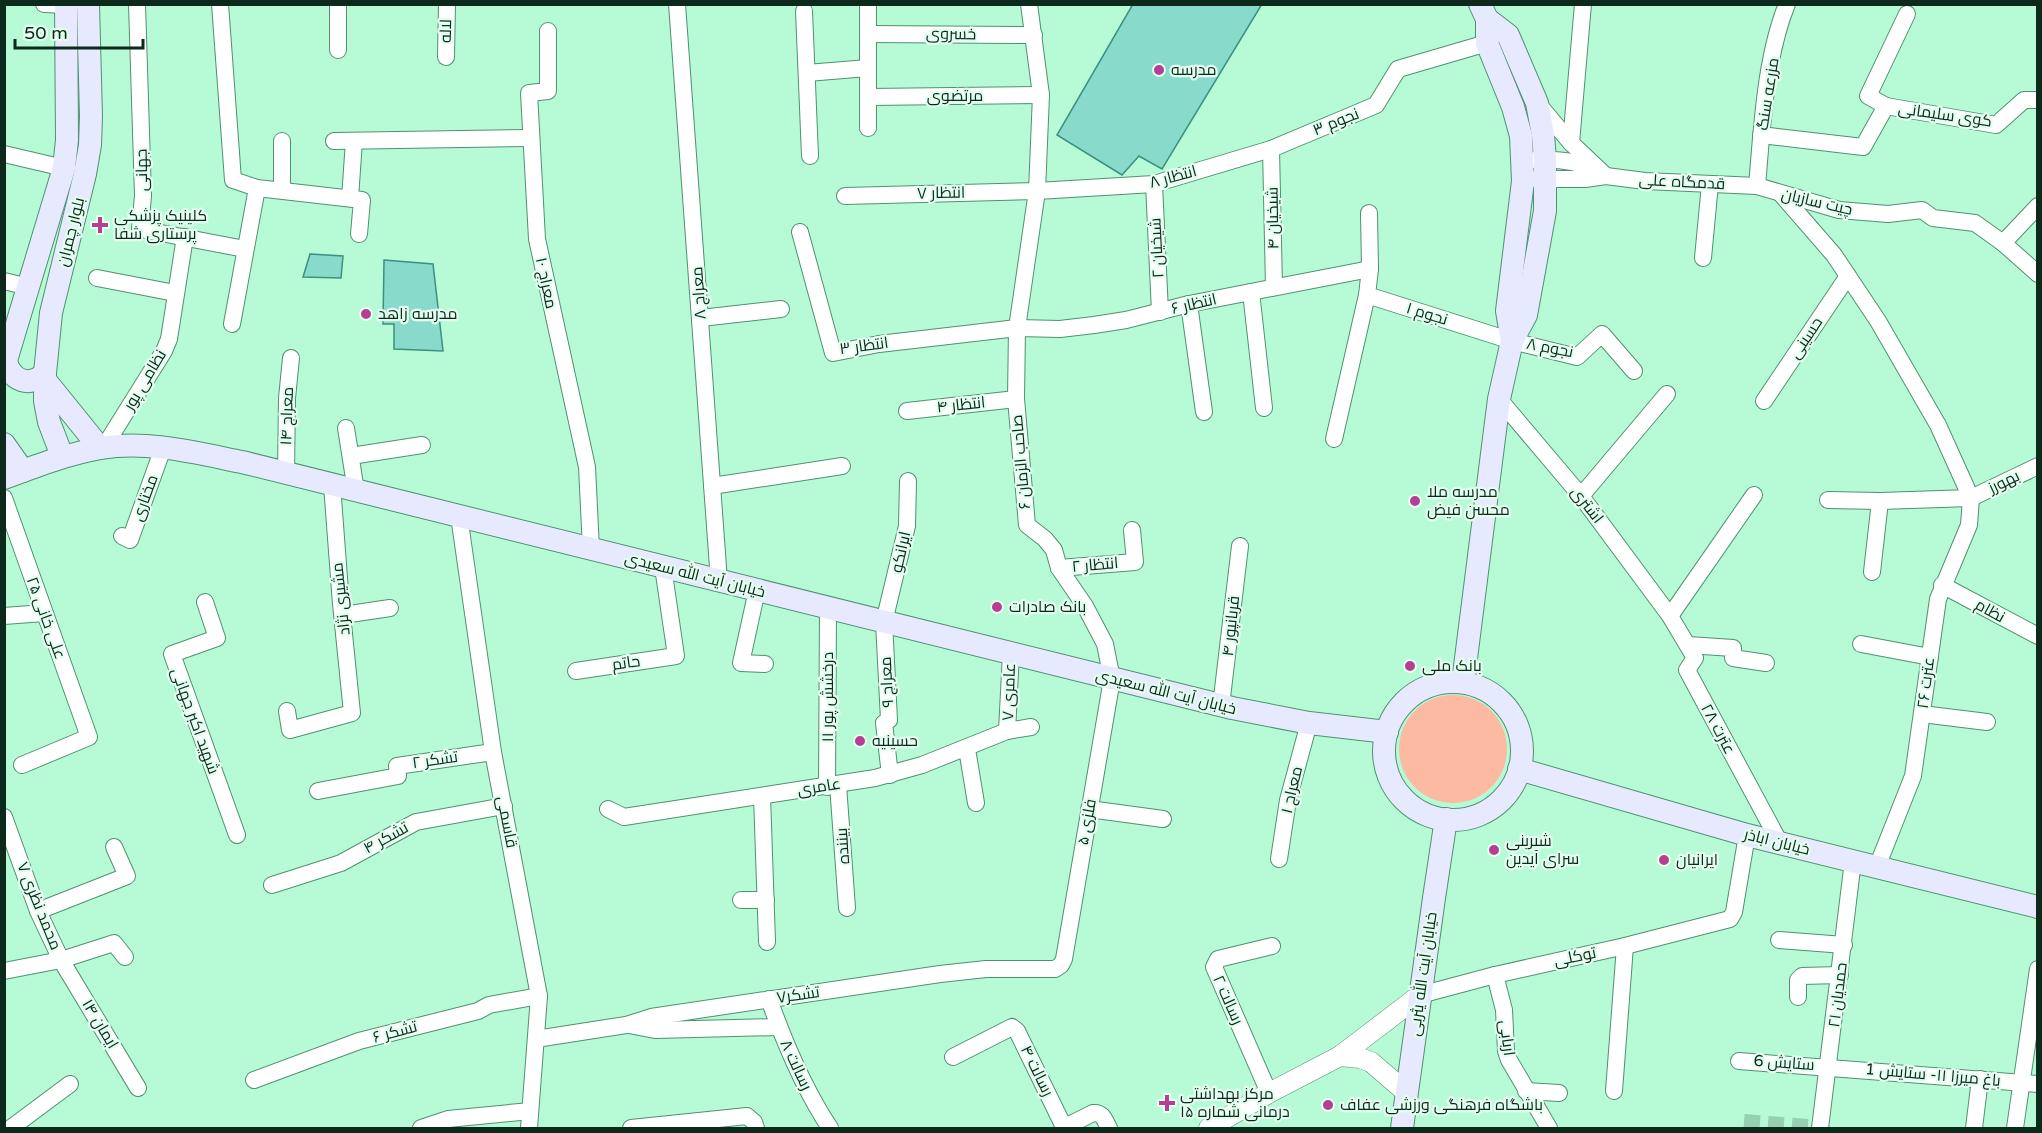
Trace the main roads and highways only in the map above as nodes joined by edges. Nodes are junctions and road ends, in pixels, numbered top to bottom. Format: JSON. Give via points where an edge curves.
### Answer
{"nodes":[{"id":1,"x":66,"y":5,"type":"edge"},
{"id":2,"x":1484,"y":12,"type":"edge"},
{"id":3,"x":1512,"y":341,"type":"junction"},
{"id":4,"x":5,"y":364,"type":"edge"},
{"id":5,"x":45,"y":376,"type":"junction"},
{"id":6,"x":4,"y":444,"type":"edge"},
{"id":7,"x":102,"y":448,"type":"junction"},
{"id":8,"x":62,"y":456,"type":"junction"},
{"id":9,"x":14,"y":475,"type":"edge"},
{"id":10,"x":1463,"y":682,"type":"junction"},
{"id":11,"x":1387,"y":732,"type":"junction"},
{"id":12,"x":1520,"y":769,"type":"junction"},
{"id":13,"x":1446,"y":819,"type":"junction"},
{"id":14,"x":2037,"y":907,"type":"edge"},
{"id":15,"x":1402,"y":1128,"type":"edge"}],
"edges":[{"from":1,"to":4,"type":"main road","name":"بلوار چمران","via":[[64,168]]},
{"from":1,"to":5,"type":"main road","name":"بلوار چمران","via":[[91,116],[90,146],[51,313]]},
{"from":2,"to":3,"type":"main road","via":[[1487,43],[1521,136],[1523,171],[1507,311]]},
{"from":2,"to":3,"type":"main road","via":[[1508,35],[1537,104],[1543,135],[1545,211],[1526,315]]},
{"from":3,"to":10,"type":"main road","via":[[1499,399]]},
{"from":4,"to":5,"type":"main road","via":[[11,375],[23,381]]},
{"from":5,"to":7,"type":"main road"},
{"from":5,"to":8,"type":"main road","name":"بلوار چمران","via":[[49,423]]},
{"from":6,"to":9,"type":"main road"},
{"from":7,"to":8,"type":"main road","name":"خیابان آیت الله سعیدی"},
{"from":7,"to":11,"type":"main road","name":"خیابان آیت الله سعیدی","via":[[163,448],[231,460],[1221,706],[1309,723]]},
{"from":8,"to":9,"type":"main road","name":"خیابان آیت الله سعیدی"},
{"from":10,"to":11,"type":"main road","via":[[1443,682],[1416,693],[1395,714]]},
{"from":10,"to":12,"type":"main road","via":[[1481,687],[1511,712],[1521,740]]},
{"from":11,"to":13,"type":"main road","via":[[1384,752],[1396,790],[1427,814]]},
{"from":12,"to":13,"type":"main road","via":[[1512,787],[1484,812]]},
{"from":12,"to":14,"type":"main road","name":"خیابان اباذر","via":[[1748,835]]},
{"from":13,"to":15,"type":"main road","name":"خیابان آیت الله یثربی"}]}
